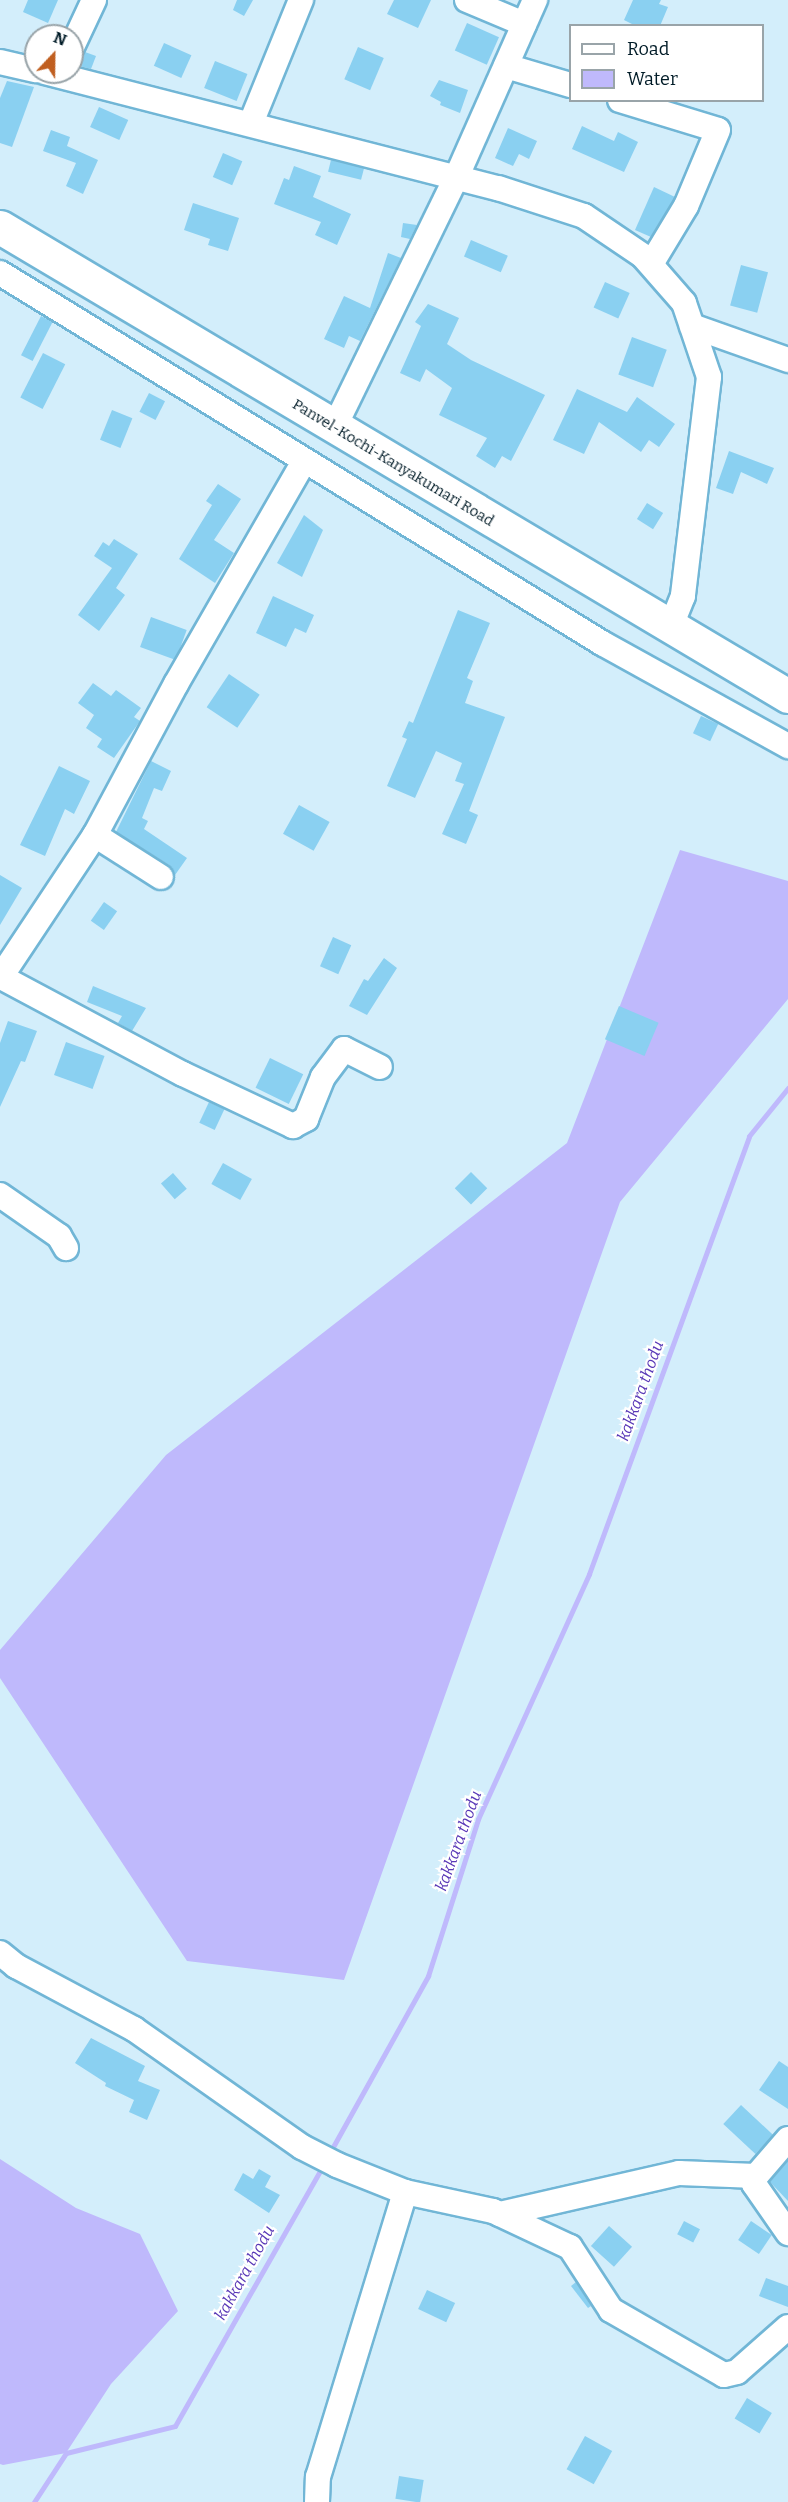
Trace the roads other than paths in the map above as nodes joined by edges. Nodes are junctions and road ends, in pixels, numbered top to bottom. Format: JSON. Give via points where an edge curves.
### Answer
{"nodes":[{"id":1,"x":94,"y":0,"type":"edge"},
{"id":2,"x":301,"y":0,"type":"edge"},
{"id":3,"x":467,"y":0,"type":"edge"},
{"id":4,"x":535,"y":0,"type":"edge"},
{"id":5,"x":83,"y":24,"type":"edge"},
{"id":6,"x":524,"y":24,"type":"junction"},
{"id":7,"x":0,"y":62,"type":"edge"},
{"id":8,"x":506,"y":66,"type":"junction"},
{"id":9,"x":24,"y":67,"type":"edge"},
{"id":10,"x":84,"y":81,"type":"edge"},
{"id":11,"x":569,"y":86,"type":"edge"},
{"id":12,"x":627,"y":102,"type":"edge"},
{"id":13,"x":251,"y":123,"type":"junction"},
{"id":14,"x":457,"y":176,"type":"junction"},
{"id":15,"x":0,"y":227,"type":"edge"},
{"id":16,"x":651,"y":264,"type":"junction"},
{"id":17,"x":0,"y":273,"type":"edge"},
{"id":18,"x":692,"y":326,"type":"junction"},
{"id":19,"x":788,"y":360,"type":"edge"},
{"id":20,"x":334,"y":428,"type":"junction"},
{"id":21,"x":305,"y":460,"type":"junction"},
{"id":22,"x":669,"y":628,"type":"junction"},
{"id":23,"x":788,"y":696,"type":"edge"},
{"id":24,"x":788,"y":746,"type":"edge"},
{"id":25,"x":95,"y":835,"type":"junction"},
{"id":26,"x":161,"y":877,"type":"dead end"},
{"id":27,"x":0,"y":977,"type":"edge"},
{"id":28,"x":380,"y":1067,"type":"dead end"},
{"id":29,"x":0,"y":1195,"type":"edge"},
{"id":30,"x":66,"y":1248,"type":"dead end"},
{"id":31,"x":0,"y":1953,"type":"edge"},
{"id":32,"x":788,"y":2139,"type":"edge"},
{"id":33,"x":756,"y":2176,"type":"junction"},
{"id":34,"x":405,"y":2192,"type":"junction"},
{"id":35,"x":500,"y":2214,"type":"junction"},
{"id":36,"x":788,"y":2233,"type":"edge"},
{"id":37,"x":788,"y":2327,"type":"edge"},
{"id":38,"x":317,"y":2502,"type":"edge"}],
"edges":[{"from":1,"to":5,"type":"street"},
{"from":2,"to":13,"type":"street"},
{"from":3,"to":6,"type":"street"},
{"from":4,"to":6,"type":"street"},
{"from":6,"to":8,"type":"street"},
{"from":7,"to":9,"type":"street"},
{"from":8,"to":11,"type":"street"},
{"from":8,"to":14,"type":"street"},
{"from":10,"to":13,"type":"street"},
{"from":12,"to":16,"type":"street","via":[[718,130],[686,206]]},
{"from":13,"to":14,"type":"street"},
{"from":14,"to":16,"type":"street","via":[[584,216]]},
{"from":14,"to":20,"type":"street"},
{"from":15,"to":20,"type":"highway","name":"Panvel-Kochi-Kanyakumari Road"},
{"from":16,"to":18,"type":"street","via":[[684,303]]},
{"from":17,"to":21,"type":"street"},
{"from":18,"to":19,"type":"street"},
{"from":18,"to":22,"type":"street","via":[[709,377],[684,596]]},
{"from":20,"to":22,"type":"highway","name":"Panvel-Kochi-Kanyakumari Road"},
{"from":21,"to":24,"type":"street","via":[[602,643]]},
{"from":21,"to":25,"type":"street","via":[[176,684]]},
{"from":22,"to":23,"type":"highway","name":"Panvel-Kochi-Kanyakumari Road"},
{"from":25,"to":26,"type":"street"},
{"from":25,"to":27,"type":"street"},
{"from":27,"to":28,"type":"street","via":[[183,1074],[293,1126],[306,1119],[323,1077],[345,1049]]},
{"from":29,"to":30,"type":"street","via":[[59,1236]]},
{"from":31,"to":34,"type":"street","via":[[134,2029],[302,2147]]},
{"from":32,"to":33,"type":"street"},
{"from":33,"to":35,"type":"street","via":[[679,2173]]},
{"from":33,"to":36,"type":"street","via":[[756,2192]]},
{"from":34,"to":35,"type":"street"},
{"from":34,"to":38,"type":"street","via":[[318,2477]]},
{"from":35,"to":37,"type":"street","via":[[570,2247],[605,2305],[617,2316],[724,2375],[737,2372]]}]}
